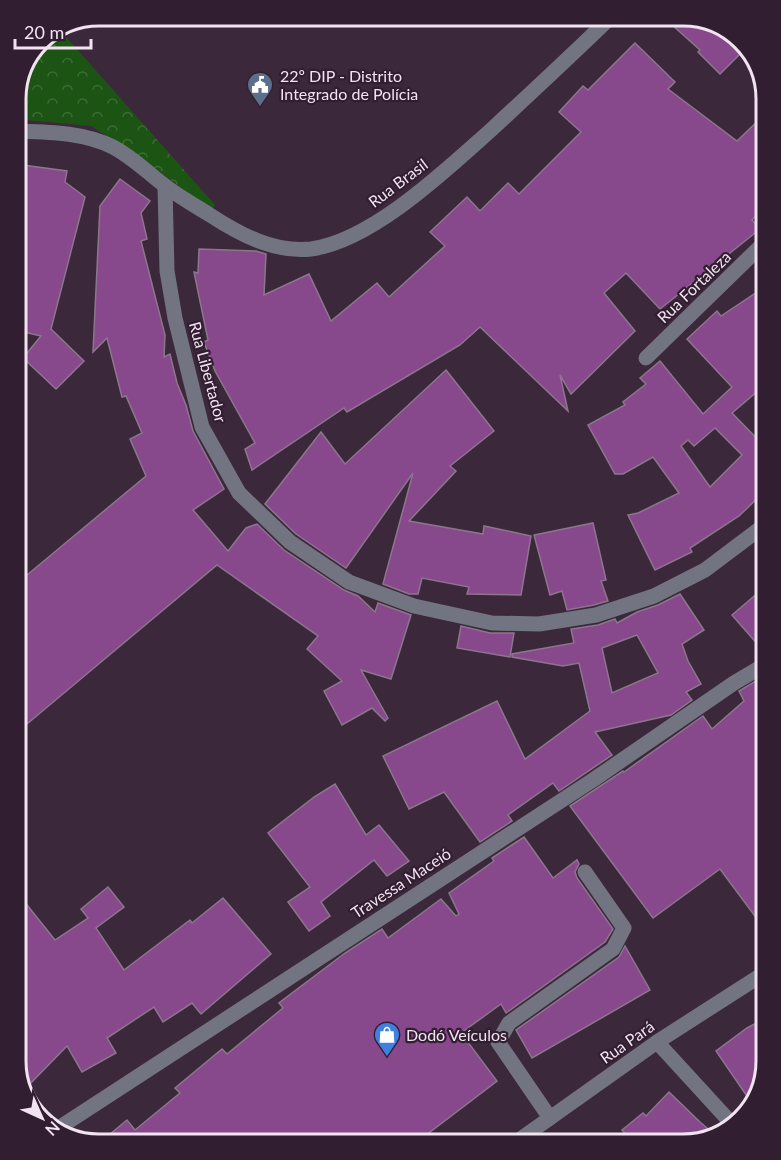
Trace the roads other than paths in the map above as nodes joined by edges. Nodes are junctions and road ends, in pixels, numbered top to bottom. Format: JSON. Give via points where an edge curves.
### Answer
{"nodes":[{"id":1,"x":602,"y":26,"type":"edge"},
{"id":2,"x":26,"y":131,"type":"edge"},
{"id":3,"x":165,"y":186,"type":"junction"},
{"id":4,"x":756,"y":251,"type":"edge"},
{"id":5,"x":646,"y":358,"type":"dead end"},
{"id":6,"x":756,"y":532,"type":"edge"},
{"id":7,"x":756,"y":670,"type":"edge"},
{"id":8,"x":585,"y":872,"type":"dead end"},
{"id":9,"x":756,"y":978,"type":"edge"},
{"id":10,"x":657,"y":1042,"type":"junction"},
{"id":11,"x":550,"y":1118,"type":"junction"},
{"id":12,"x":727,"y":1119,"type":"edge"},
{"id":13,"x":63,"y":1125,"type":"edge"},
{"id":14,"x":527,"y":1134,"type":"edge"}],
"edges":[{"from":1,"to":3,"type":"street","name":"Rua Brasil","via":[[450,166],[380,221],[345,239],[310,249],[275,247],[238,233]]},
{"from":2,"to":3,"type":"street","via":[[58,132],[112,146]]},
{"from":3,"to":6,"type":"street","name":"Rua Libertador","via":[[167,271],[202,428],[238,493],[290,542],[349,582],[414,606],[492,623],[539,624],[596,615],[654,596],[705,570]]},
{"from":4,"to":5,"type":"street","name":"Rua Fortaleza"},
{"from":7,"to":13,"type":"street","name":"Travessa Maceió"},
{"from":8,"to":11,"type":"street","via":[[624,928],[619,938],[613,949],[509,1023],[498,1042]]},
{"from":9,"to":10,"type":"street","name":"Rua Pará"},
{"from":10,"to":11,"type":"street","name":"Rua Pará"},
{"from":10,"to":12,"type":"street"},
{"from":11,"to":14,"type":"street","name":"Rua Pará"}]}
